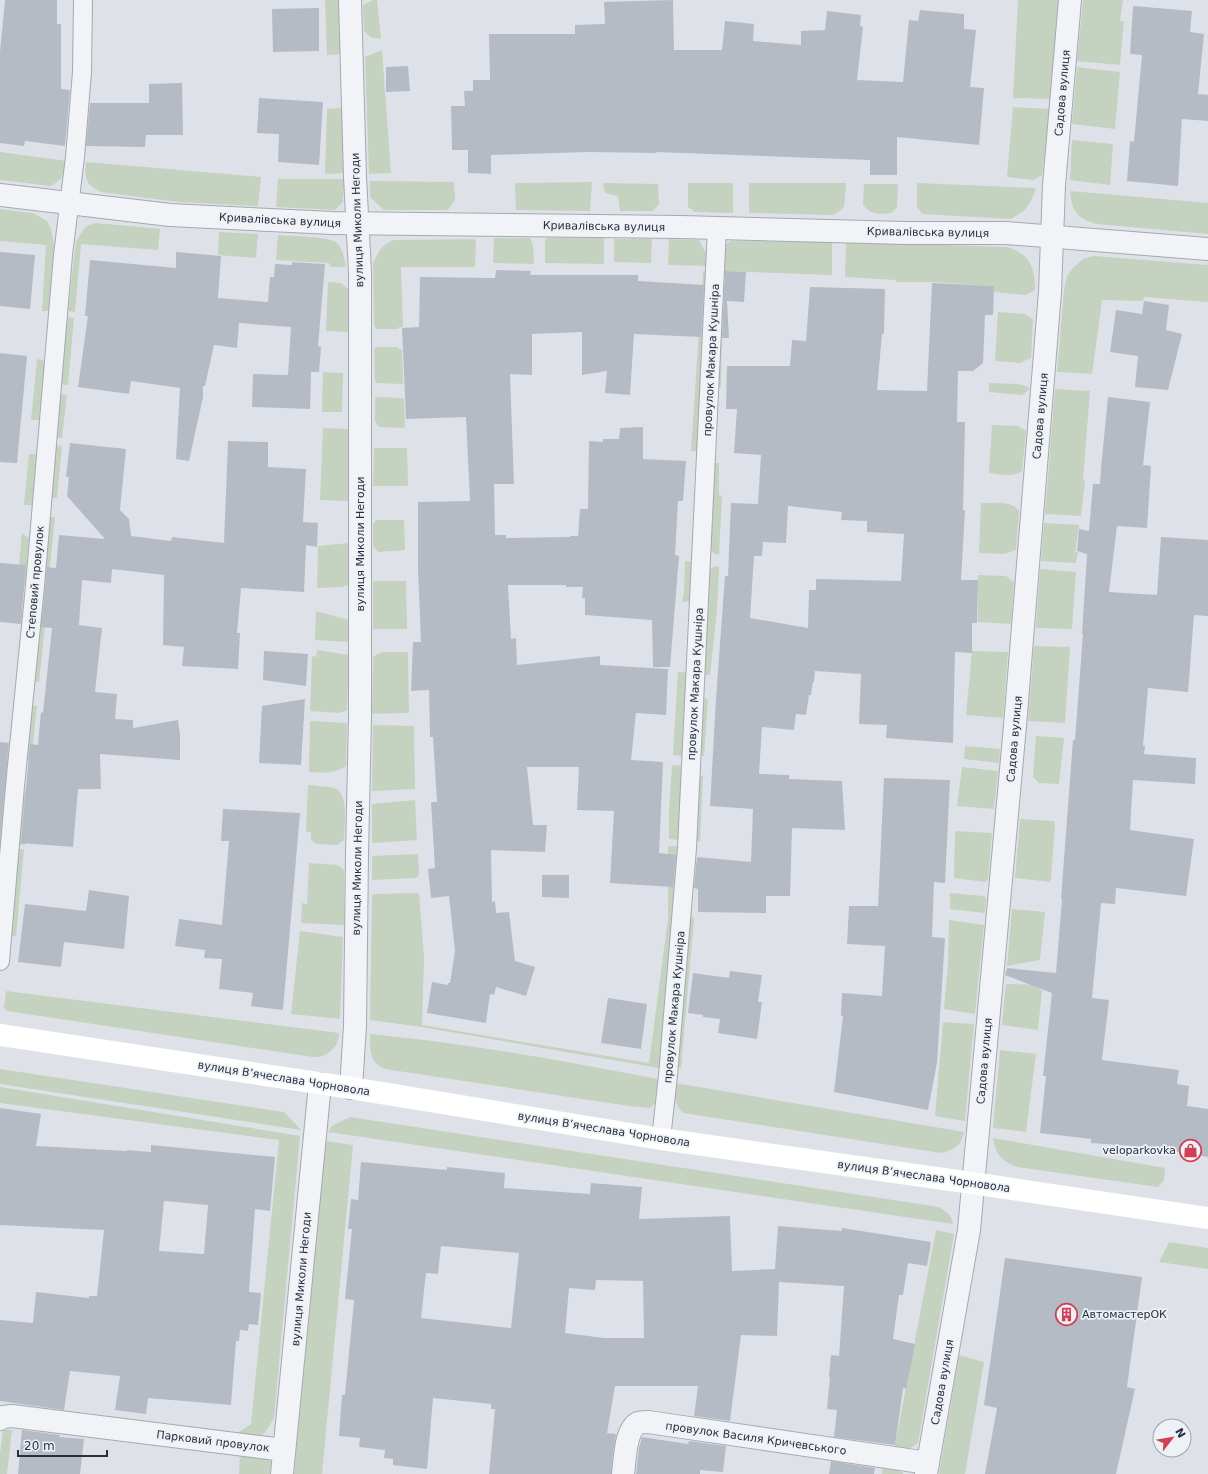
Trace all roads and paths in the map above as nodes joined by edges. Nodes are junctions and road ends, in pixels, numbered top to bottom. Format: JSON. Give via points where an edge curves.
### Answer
{"nodes":[{"id":1,"x":83,"y":0,"type":"edge"},
{"id":2,"x":350,"y":0,"type":"edge"},
{"id":3,"x":1070,"y":0,"type":"edge"},
{"id":4,"x":0,"y":195,"type":"edge"},
{"id":5,"x":69,"y":203,"type":"junction"},
{"id":6,"x":357,"y":223,"type":"junction"},
{"id":7,"x":717,"y":228,"type":"junction"},
{"id":8,"x":1052,"y":236,"type":"junction"},
{"id":9,"x":1208,"y":250,"type":"edge"},
{"id":10,"x":0,"y":961,"type":"edge"},
{"id":11,"x":0,"y":1035,"type":"edge"},
{"id":12,"x":320,"y":1084,"type":"junction"},
{"id":13,"x":351,"y":1088,"type":"junction"},
{"id":14,"x":661,"y":1139,"type":"junction"},
{"id":15,"x":972,"y":1182,"type":"junction"},
{"id":16,"x":1208,"y":1218,"type":"edge"},
{"id":17,"x":0,"y":1419,"type":"edge"},
{"id":18,"x":284,"y":1450,"type":"junction"},
{"id":19,"x":927,"y":1468,"type":"edge"},
{"id":20,"x":282,"y":1474,"type":"edge"},
{"id":21,"x":623,"y":1474,"type":"edge"}],
"edges":[{"from":1,"to":5,"type":"lane","name":"Степовий провулок","via":[[82,72]]},
{"from":2,"to":6,"type":"street","name":"вулиця Миколи Негоди"},
{"from":3,"to":8,"type":"street","name":"Садова вулиця"},
{"from":4,"to":5,"type":"street","name":"Кривалівська вулиця"},
{"from":5,"to":6,"type":"street","name":"Кривалівська вулиця","via":[[170,215]]},
{"from":5,"to":10,"type":"lane","name":"Степовий провулок"},
{"from":6,"to":7,"type":"street","name":"Кривалівська вулиця"},
{"from":6,"to":13,"type":"street","name":"вулиця Миколи Негоди","via":[[360,272],[360,719],[355,1026]]},
{"from":7,"to":8,"type":"street","name":"Кривалівська вулиця"},
{"from":7,"to":14,"type":"lane","name":"провулок Макара Кушніра","via":[[686,848]]},
{"from":8,"to":9,"type":"street","name":"Кривалівська вулиця"},
{"from":8,"to":15,"type":"street","name":"Садова вулиця","via":[[1050,292],[1015,726]]},
{"from":11,"to":12,"type":"main road","name":"вулиця Вʼячеслава Чорновола"},
{"from":12,"to":13,"type":"main road","name":"вулиця Вʼячеслава Чорновола"},
{"from":12,"to":18,"type":"street","name":"вулиця Миколи Негоди"},
{"from":13,"to":14,"type":"main road","name":"вулиця Вʼячеслава Чорновола"},
{"from":14,"to":15,"type":"main road","name":"вулиця Вʼячеслава Чорновола"},
{"from":15,"to":16,"type":"main road","name":"вулиця Вʼячеслава Чорновола"},
{"from":15,"to":19,"type":"street","name":"Садова вулиця","via":[[969,1230]]},
{"from":17,"to":18,"type":"street","name":"Парковий провулок","via":[[12,1416]]},
{"from":18,"to":20,"type":"street","name":"вулиця Миколи Негоди"},
{"from":19,"to":21,"type":"street","name":"провулок Василя Кричевського","via":[[648,1422],[639,1423],[632,1428],[628,1437]]}]}
